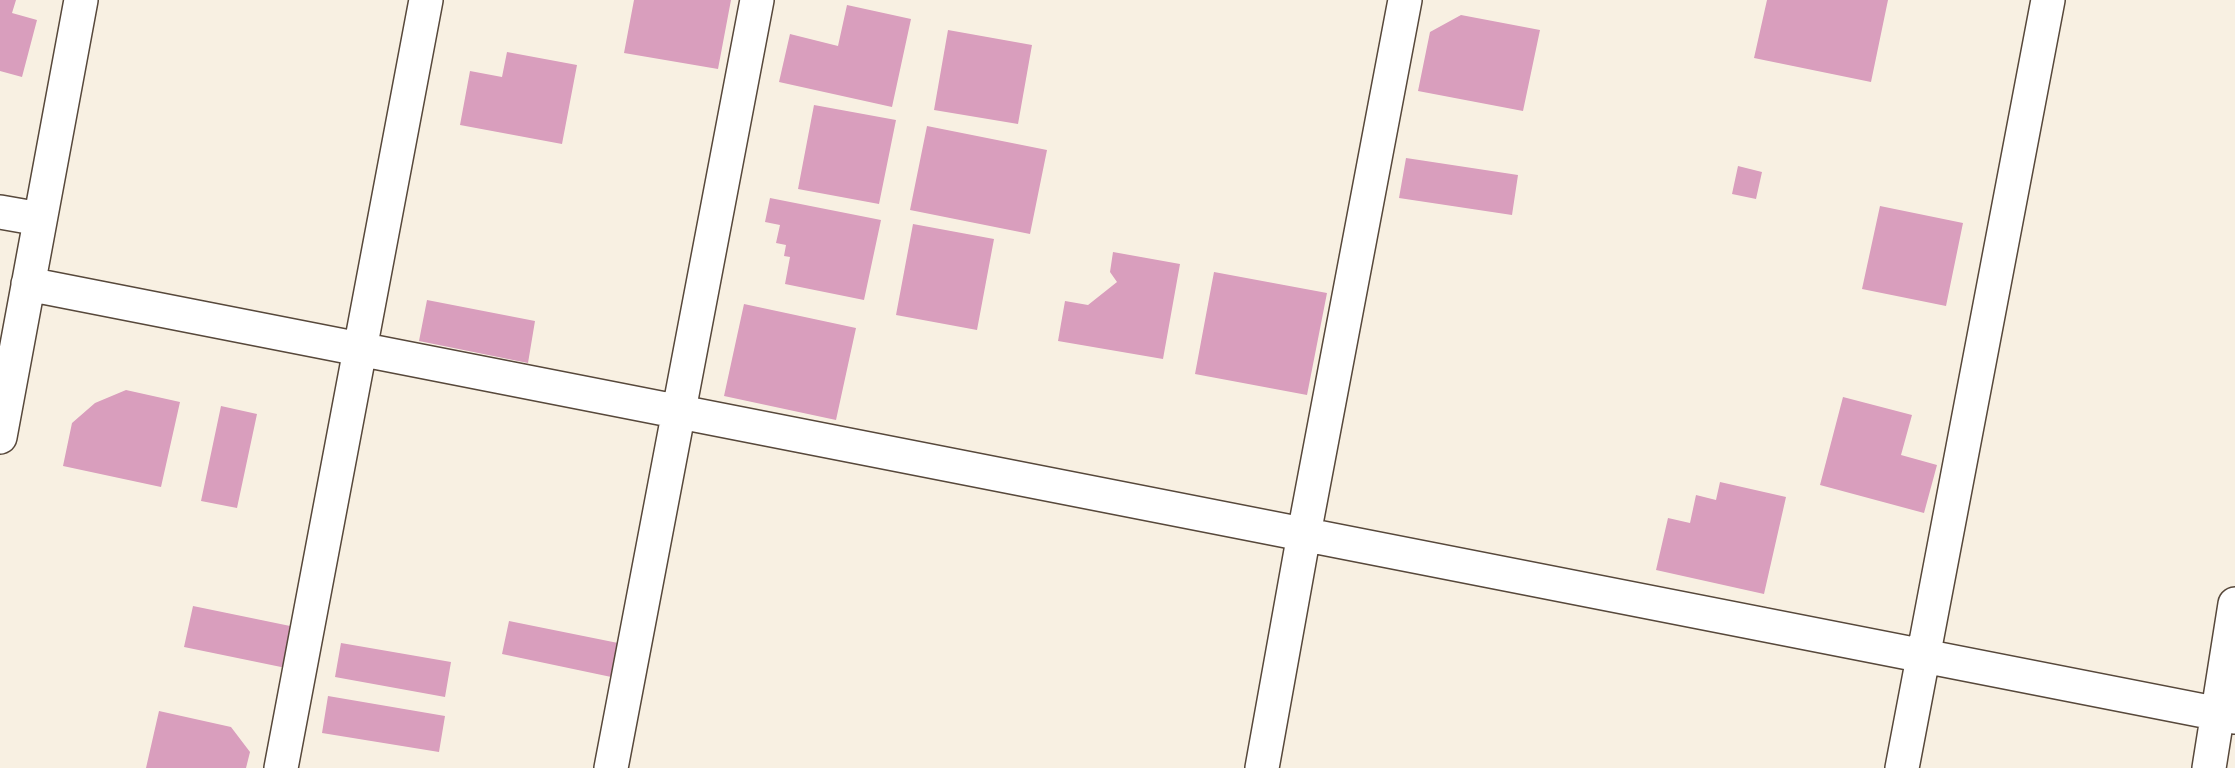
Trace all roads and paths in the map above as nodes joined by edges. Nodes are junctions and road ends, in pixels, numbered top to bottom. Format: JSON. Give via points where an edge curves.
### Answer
{"nodes":[{"id":1,"x":81,"y":0,"type":"edge"},
{"id":2,"x":426,"y":0,"type":"edge"},
{"id":3,"x":757,"y":0,"type":"edge"},
{"id":4,"x":1405,"y":0,"type":"edge"},
{"id":5,"x":2048,"y":0,"type":"edge"},
{"id":6,"x":0,"y":212,"type":"edge"},
{"id":7,"x":40,"y":219,"type":"junction"},
{"id":8,"x":28,"y":284,"type":"junction"},
{"id":9,"x":361,"y":349,"type":"junction"},
{"id":10,"x":679,"y":411,"type":"junction"},
{"id":11,"x":0,"y":437,"type":"edge"},
{"id":12,"x":1304,"y":534,"type":"junction"},
{"id":13,"x":2235,"y":604,"type":"edge"},
{"id":14,"x":1924,"y":656,"type":"junction"},
{"id":15,"x":2226,"y":715,"type":"edge"},
{"id":16,"x":281,"y":768,"type":"edge"},
{"id":17,"x":611,"y":768,"type":"edge"},
{"id":18,"x":1262,"y":768,"type":"edge"},
{"id":19,"x":1902,"y":768,"type":"edge"},
{"id":20,"x":2209,"y":768,"type":"edge"}],
"edges":[{"from":1,"to":7,"type":"street"},
{"from":2,"to":9,"type":"street"},
{"from":3,"to":10,"type":"street"},
{"from":4,"to":12,"type":"street"},
{"from":5,"to":14,"type":"street"},
{"from":6,"to":7,"type":"street"},
{"from":7,"to":8,"type":"street"},
{"from":8,"to":9,"type":"street"},
{"from":8,"to":11,"type":"street"},
{"from":9,"to":10,"type":"street"},
{"from":9,"to":16,"type":"street"},
{"from":10,"to":12,"type":"street"},
{"from":10,"to":17,"type":"street"},
{"from":12,"to":14,"type":"street"},
{"from":12,"to":18,"type":"street"},
{"from":13,"to":15,"type":"street"},
{"from":14,"to":15,"type":"street"},
{"from":14,"to":19,"type":"street"},
{"from":15,"to":20,"type":"street"}]}
